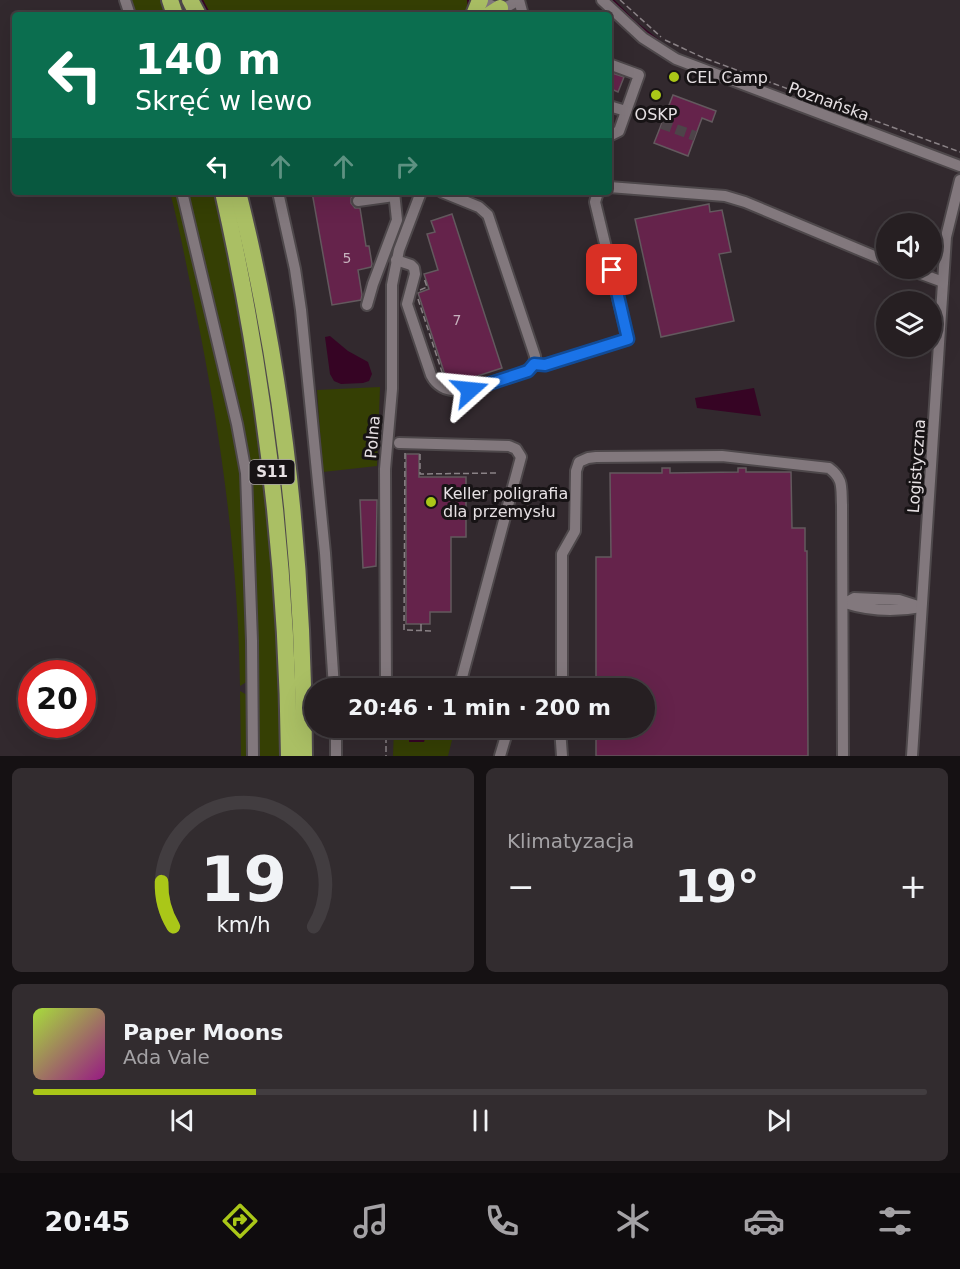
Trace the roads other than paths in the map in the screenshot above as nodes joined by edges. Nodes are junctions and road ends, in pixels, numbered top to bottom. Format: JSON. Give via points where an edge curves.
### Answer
{"nodes":[{"id":1,"x":482,"y":0,"type":"edge"},
{"id":2,"x":518,"y":0,"type":"edge"},
{"id":3,"x":602,"y":0,"type":"edge"},
{"id":4,"x":501,"y":12,"type":"edge"},
{"id":5,"x":612,"y":65,"type":"edge"},
{"id":6,"x":612,"y":107,"type":"edge"},
{"id":7,"x":626,"y":111,"type":"junction"},
{"id":8,"x":612,"y":135,"type":"edge"},
{"id":9,"x":960,"y":166,"type":"edge"},
{"id":10,"x":960,"y":180,"type":"edge"},
{"id":11,"x":612,"y":188,"type":"edge"},
{"id":12,"x":183,"y":195,"type":"edge"},
{"id":13,"x":224,"y":195,"type":"edge"},
{"id":14,"x":240,"y":195,"type":"edge"},
{"id":15,"x":279,"y":195,"type":"edge"},
{"id":16,"x":389,"y":195,"type":"edge"},
{"id":17,"x":394,"y":195,"type":"edge"},
{"id":18,"x":420,"y":195,"type":"edge"},
{"id":19,"x":449,"y":195,"type":"edge"},
{"id":20,"x":597,"y":195,"type":"edge"},
{"id":21,"x":358,"y":201,"type":"dead end"},
{"id":22,"x":876,"y":257,"type":"edge"},
{"id":23,"x":396,"y":260,"type":"junction"},
{"id":24,"x":935,"y":279,"type":"edge"},
{"id":25,"x":943,"y":282,"type":"junction"},
{"id":26,"x":367,"y":305,"type":"dead end"},
{"id":27,"x":534,"y":364,"type":"junction"},
{"id":28,"x":399,"y":443,"type":"dead end"},
{"id":29,"x":325,"y":553,"type":"junction"},
{"id":30,"x":312,"y":554,"type":"dead end"},
{"id":31,"x":921,"y":607,"type":"junction"},
{"id":32,"x":333,"y":678,"type":"edge"},
{"id":33,"x":386,"y":678,"type":"edge"},
{"id":34,"x":460,"y":678,"type":"edge"},
{"id":35,"x":562,"y":678,"type":"edge"},
{"id":36,"x":336,"y":738,"type":"edge"},
{"id":37,"x":505,"y":738,"type":"edge"},
{"id":38,"x":561,"y":738,"type":"edge"},
{"id":39,"x":253,"y":756,"type":"edge"},
{"id":40,"x":289,"y":756,"type":"edge"},
{"id":41,"x":304,"y":756,"type":"edge"},
{"id":42,"x":336,"y":756,"type":"edge"},
{"id":43,"x":500,"y":756,"type":"edge"},
{"id":44,"x":562,"y":756,"type":"edge"},
{"id":45,"x":843,"y":756,"type":"edge"},
{"id":46,"x":912,"y":756,"type":"edge"}],
"edges":[{"from":1,"to":4,"type":"street"},
{"from":2,"to":4,"type":"street"},
{"from":3,"to":9,"type":"street","name":"Poznańska","via":[[643,38],[676,59]]},
{"from":5,"to":7,"type":"street","via":[[639,75]]},
{"from":6,"to":7,"type":"street"},
{"from":7,"to":8,"type":"street"},
{"from":10,"to":25,"type":"street","name":"Logistyczna","via":[[949,221]]},
{"from":11,"to":22,"type":"street","via":[[725,196]]},
{"from":12,"to":39,"type":"street","via":[[244,460]]},
{"from":13,"to":40,"type":"highway","number":"S11","via":[[258,370],[273,478],[285,625]]},
{"from":14,"to":41,"type":"highway","number":"S11","via":[[261,296],[289,488],[302,650]]},
{"from":15,"to":29,"type":"street","via":[[300,300]]},
{"from":16,"to":21,"type":"street"},
{"from":17,"to":26,"type":"street","via":[[398,217]]},
{"from":18,"to":23,"type":"street","name":"Polna"},
{"from":19,"to":27,"type":"street","via":[[488,215],[535,356]]},
{"from":20,"to":27,"type":"street","via":[[595,201],[628,339],[545,365]]},
{"from":23,"to":27,"type":"street","via":[[414,268],[407,304],[436,384],[470,390],[528,371]]},
{"from":23,"to":33,"type":"street","name":"Polna","via":[[385,461]]},
{"from":24,"to":25,"type":"street"},
{"from":25,"to":31,"type":"street","name":"Logistyczna"},
{"from":28,"to":34,"type":"street","via":[[509,446],[520,457]]},
{"from":29,"to":30,"type":"street"},
{"from":29,"to":32,"type":"street"},
{"from":31,"to":31,"type":"street","via":[[899,600],[855,598],[845,603],[862,609],[898,611]]},
{"from":31,"to":46,"type":"street","name":"Logistyczna"},
{"from":35,"to":45,"type":"street","via":[[562,554],[575,531],[579,462],[596,457],[722,456],[829,468],[841,482]]},
{"from":36,"to":42,"type":"street"},
{"from":37,"to":43,"type":"street"},
{"from":38,"to":44,"type":"street"}]}
